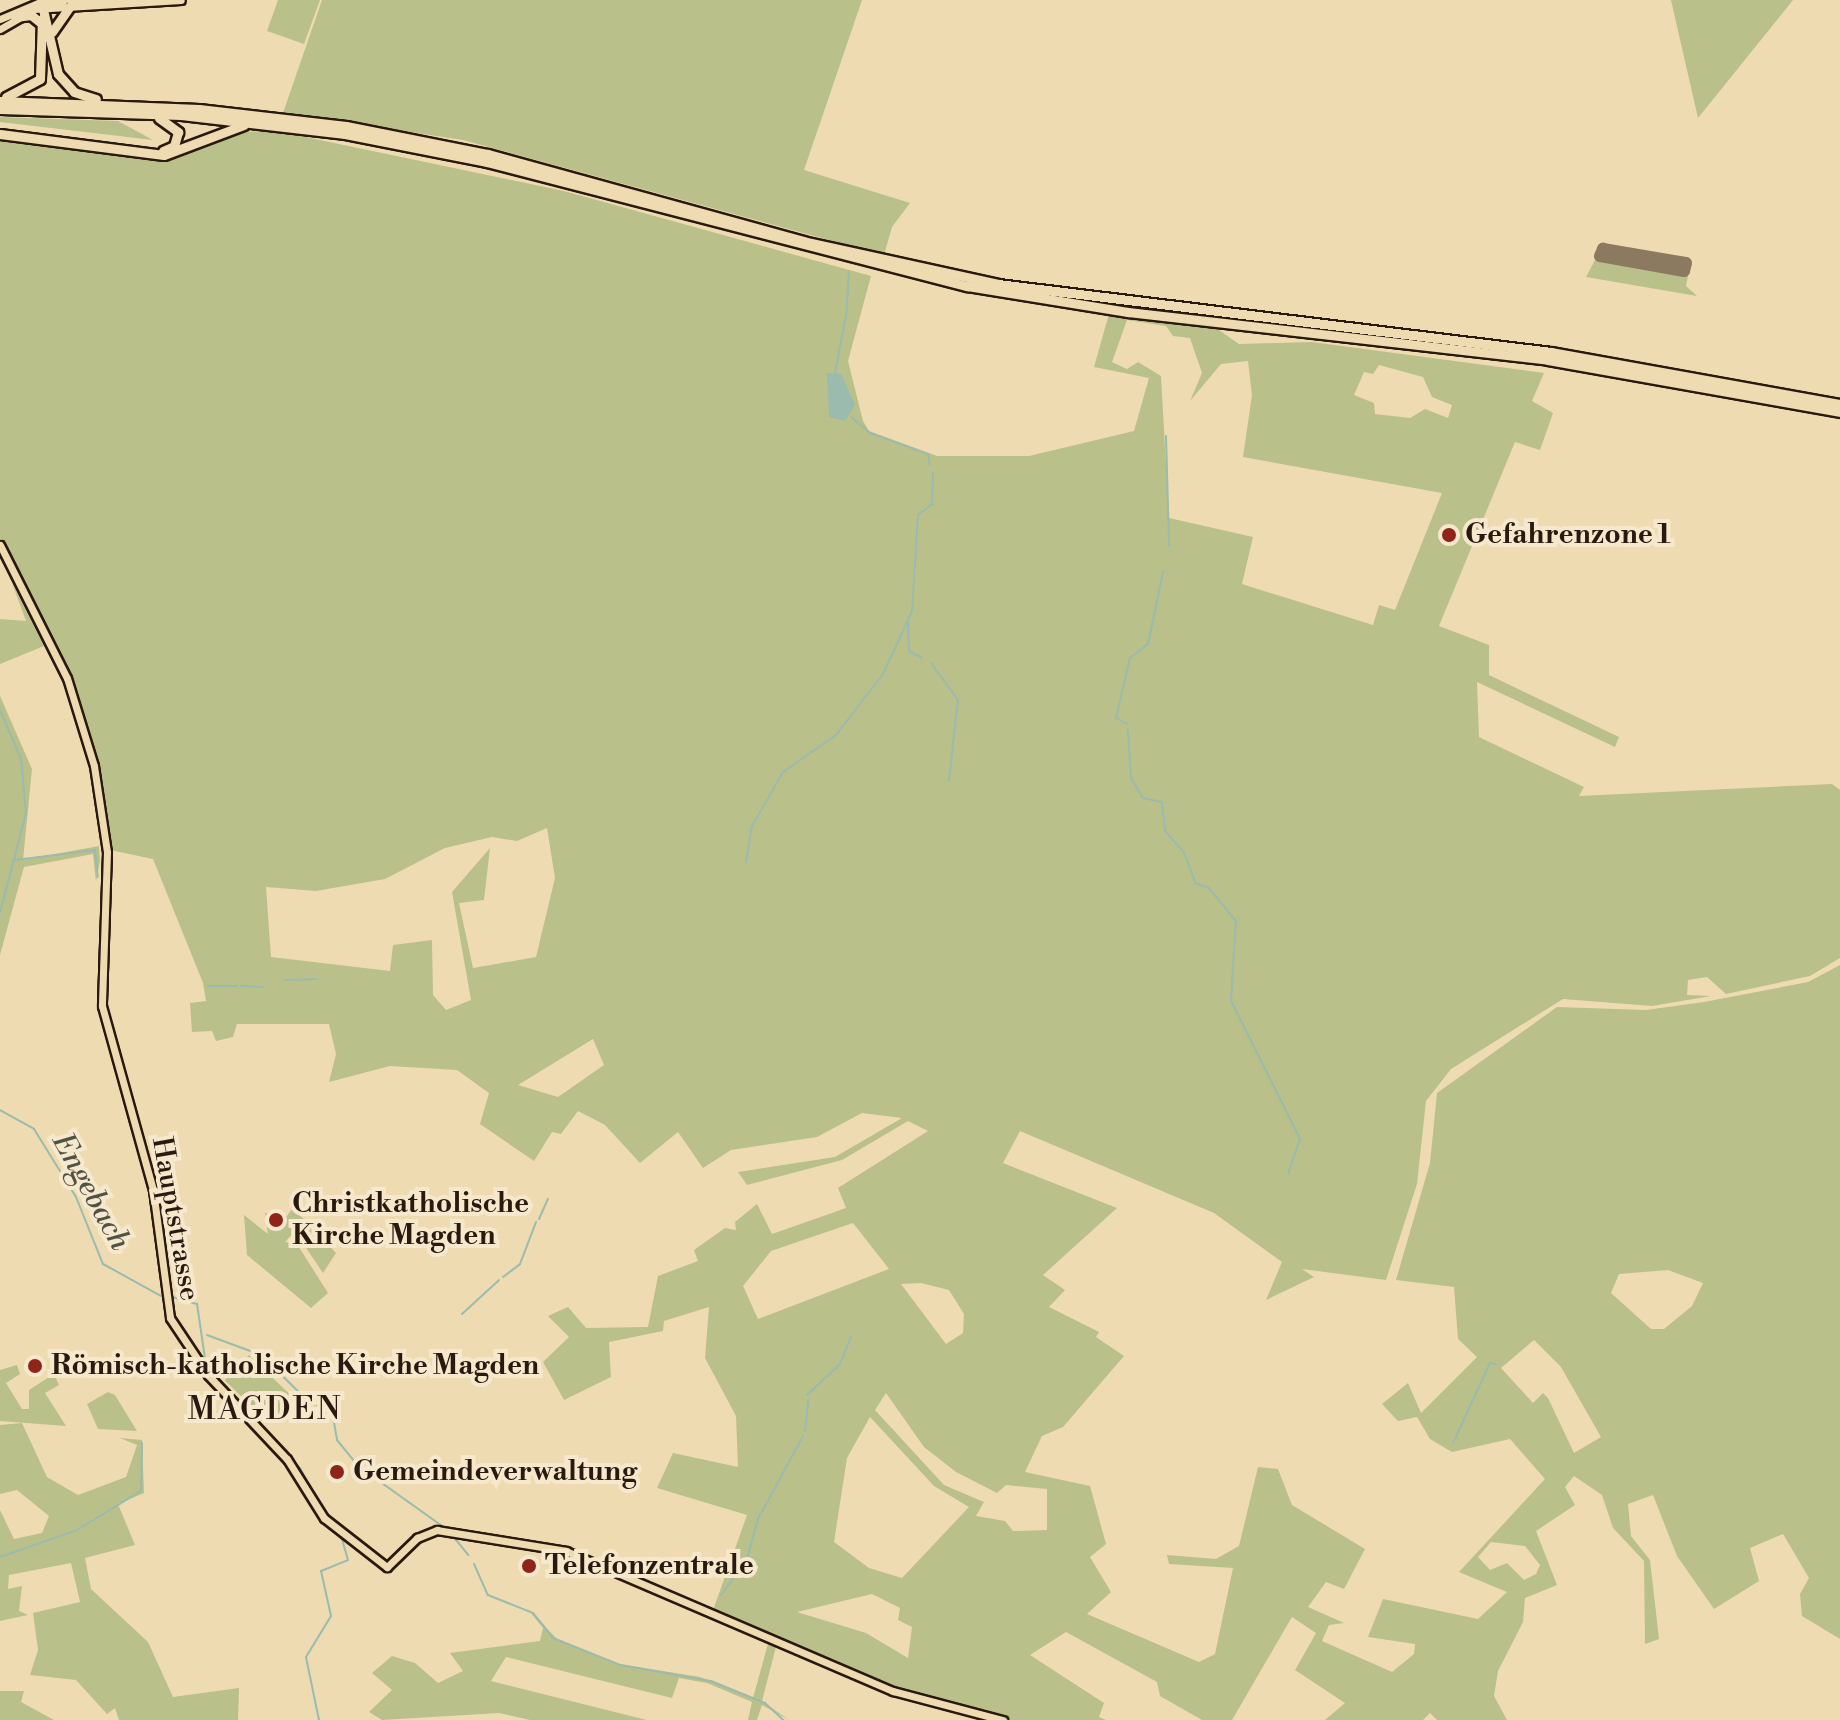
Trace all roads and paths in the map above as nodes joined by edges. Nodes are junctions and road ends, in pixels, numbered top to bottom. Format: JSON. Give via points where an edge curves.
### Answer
{"nodes":[{"id":1,"x":157,"y":0,"type":"edge"},
{"id":2,"x":181,"y":0,"type":"edge"},
{"id":3,"x":64,"y":1,"type":"edge"},
{"id":4,"x":45,"y":4,"type":"edge"},
{"id":5,"x":15,"y":17,"type":"junction"},
{"id":6,"x":0,"y":19,"type":"edge"},
{"id":7,"x":42,"y":24,"type":"junction"},
{"id":8,"x":0,"y":29,"type":"edge"},
{"id":9,"x":51,"y":35,"type":"junction"},
{"id":10,"x":0,"y":99,"type":"edge"},
{"id":11,"x":123,"y":104,"type":"junction"},
{"id":12,"x":0,"y":109,"type":"edge"},
{"id":13,"x":113,"y":111,"type":"junction"},
{"id":14,"x":269,"y":123,"type":"junction"},
{"id":15,"x":0,"y":131,"type":"edge"},
{"id":16,"x":1240,"y":321,"type":"junction"},
{"id":17,"x":1840,"y":404,"type":"edge"},
{"id":18,"x":1840,"y":412,"type":"edge"},
{"id":19,"x":0,"y":545,"type":"edge"},
{"id":20,"x":1003,"y":1720,"type":"edge"}],
"edges":[{"from":1,"to":3,"type":"main road"},
{"from":2,"to":3,"type":"main road"},
{"from":3,"to":4,"type":"highway"},
{"from":3,"to":9,"type":"highway"},
{"from":4,"to":5,"type":"main road"},
{"from":4,"to":6,"type":"main road"},
{"from":4,"to":7,"type":"highway"},
{"from":4,"to":9,"type":"highway"},
{"from":5,"to":7,"type":"highway","via":[[31,15]]},
{"from":5,"to":8,"type":"main road"},
{"from":7,"to":10,"type":"highway","via":[[40,79],[25,93]]},
{"from":9,"to":11,"type":"highway","via":[[61,79],[81,96]]},
{"from":10,"to":11,"type":"highway"},
{"from":11,"to":16,"type":"highway","via":[[384,133],[903,265]]},
{"from":12,"to":13,"type":"highway"},
{"from":13,"to":14,"type":"highway"},
{"from":13,"to":15,"type":"highway","via":[[174,124],[174,146],[150,150]]},
{"from":14,"to":15,"type":"highway","via":[[225,128],[164,155]]},
{"from":14,"to":16,"type":"highway","via":[[487,162],[931,279]]},
{"from":16,"to":17,"type":"highway","via":[[1551,352]]},
{"from":16,"to":18,"type":"highway","via":[[1548,360]]},
{"from":19,"to":20,"type":"main road","name":"Hauptstrasse","via":[[87,734],[107,852],[100,942],[104,1022],[153,1190],[166,1296],[183,1342],[271,1439],[324,1518],[387,1567],[417,1538],[449,1531],[566,1551],[893,1691]]}]}
